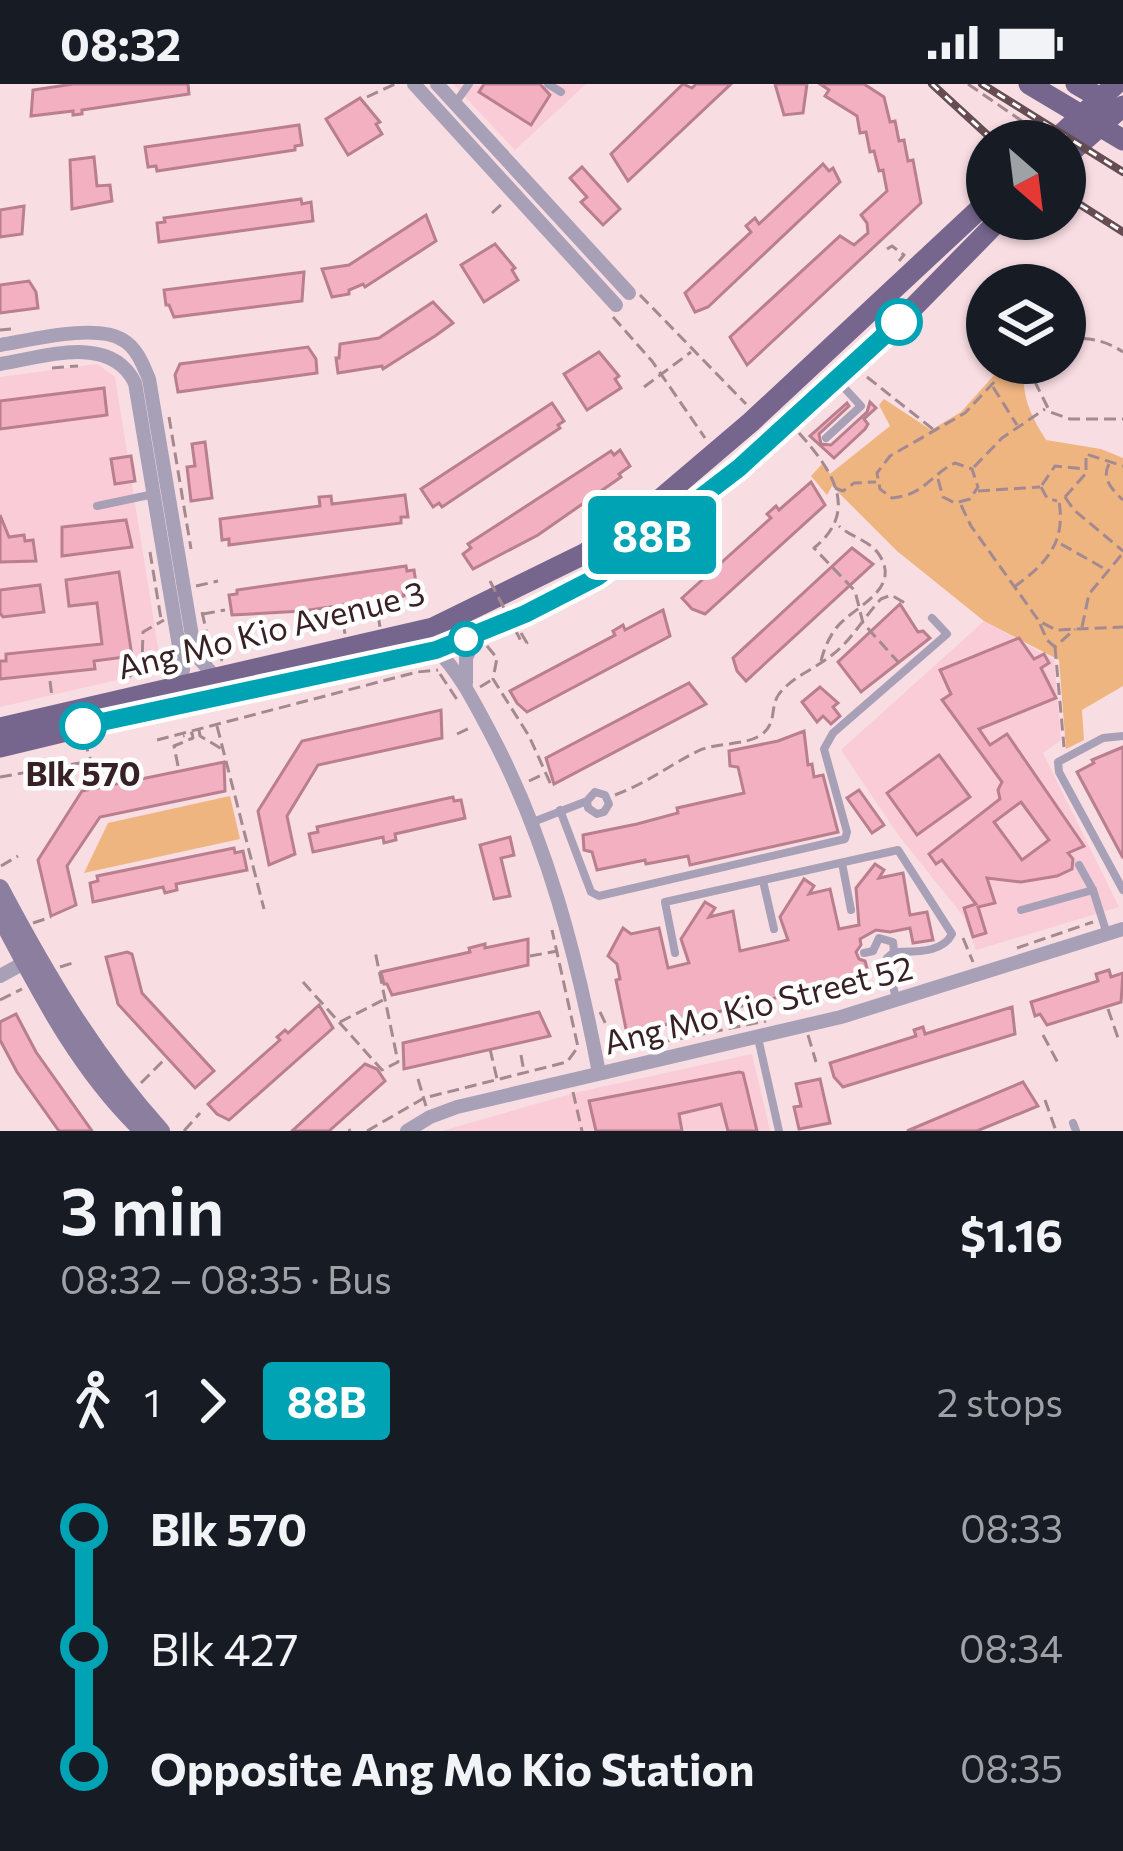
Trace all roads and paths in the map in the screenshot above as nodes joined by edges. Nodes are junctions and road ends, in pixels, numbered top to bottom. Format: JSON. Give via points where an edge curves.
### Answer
{"nodes":[{"id":1,"x":395,"y":84,"type":"edge"},
{"id":2,"x":414,"y":84,"type":"edge"},
{"id":3,"x":437,"y":84,"type":"edge"},
{"id":4,"x":469,"y":84,"type":"edge"},
{"id":5,"x":548,"y":84,"type":"edge"},
{"id":6,"x":968,"y":84,"type":"edge"},
{"id":7,"x":1030,"y":84,"type":"edge"},
{"id":8,"x":1076,"y":84,"type":"edge"},
{"id":9,"x":561,"y":92,"type":"dead end"},
{"id":10,"x":368,"y":98,"type":"dead end"},
{"id":11,"x":1116,"y":102,"type":"edge"},
{"id":12,"x":454,"y":103,"type":"junction"},
{"id":13,"x":1020,"y":120,"type":"edge"},
{"id":14,"x":1092,"y":120,"type":"junction"},
{"id":15,"x":1086,"y":122,"type":"edge"},
{"id":16,"x":1086,"y":128,"type":"edge"},
{"id":17,"x":1123,"y":140,"type":"edge"},
{"id":18,"x":503,"y":202,"type":"dead end"},
{"id":19,"x":492,"y":213,"type":"dead end"},
{"id":20,"x":966,"y":222,"type":"edge"},
{"id":21,"x":979,"y":240,"type":"edge"},
{"id":22,"x":886,"y":249,"type":"dead end"},
{"id":23,"x":904,"y":255,"type":"dead end"},
{"id":24,"x":632,"y":291,"type":"junction"},
{"id":25,"x":616,"y":305,"type":"joint"},
{"id":26,"x":620,"y":325,"type":"dead end"},
{"id":27,"x":1086,"y":338,"type":"edge"},
{"id":28,"x":0,"y":345,"type":"edge"},
{"id":29,"x":693,"y":350,"type":"junction"},
{"id":30,"x":1123,"y":352,"type":"edge"},
{"id":31,"x":0,"y":364,"type":"edge"},
{"id":32,"x":94,"y":364,"type":"dead end"},
{"id":33,"x":38,"y":369,"type":"dead end"},
{"id":34,"x":846,"y":373,"type":"junction"},
{"id":35,"x":662,"y":376,"type":"junction"},
{"id":36,"x":1036,"y":384,"type":"edge"},
{"id":37,"x":993,"y":386,"type":"joint"},
{"id":38,"x":644,"y":387,"type":"dead end"},
{"id":39,"x":749,"y":407,"type":"dead end"},
{"id":40,"x":1046,"y":408,"type":"junction"},
{"id":41,"x":1123,"y":419,"type":"edge"},
{"id":42,"x":149,"y":426,"type":"junction"},
{"id":43,"x":1018,"y":426,"type":"junction"},
{"id":44,"x":799,"y":430,"type":"dead end"},
{"id":45,"x":936,"y":431,"type":"junction"},
{"id":46,"x":826,"y":438,"type":"dead end"},
{"id":47,"x":706,"y":447,"type":"dead end"},
{"id":48,"x":1110,"y":462,"type":"junction"},
{"id":49,"x":1123,"y":466,"type":"edge"},
{"id":50,"x":973,"y":469,"type":"junction"},
{"id":51,"x":1086,"y":470,"type":"junction"},
{"id":52,"x":1106,"y":474,"type":"junction"},
{"id":53,"x":938,"y":479,"type":"junction"},
{"id":54,"x":878,"y":482,"type":"junction"},
{"id":55,"x":834,"y":487,"type":"junction"},
{"id":56,"x":1042,"y":487,"type":"junction"},
{"id":57,"x":976,"y":491,"type":"junction"},
{"id":58,"x":160,"y":494,"type":"junction"},
{"id":59,"x":1062,"y":499,"type":"junction"},
{"id":60,"x":1123,"y":500,"type":"edge"},
{"id":61,"x":961,"y":503,"type":"junction"},
{"id":62,"x":97,"y":506,"type":"dead end"},
{"id":63,"x":837,"y":525,"type":"junction"},
{"id":64,"x":1058,"y":542,"type":"junction"},
{"id":65,"x":149,"y":545,"type":"dead end"},
{"id":66,"x":1123,"y":552,"type":"edge"},
{"id":67,"x":1106,"y":570,"type":"junction"},
{"id":68,"x":218,"y":580,"type":"dead end"},
{"id":69,"x":490,"y":581,"type":"dead end"},
{"id":70,"x":1014,"y":587,"type":"junction"},
{"id":71,"x":182,"y":590,"type":"junction"},
{"id":72,"x":905,"y":603,"type":"dead end"},
{"id":73,"x":862,"y":608,"type":"junction"},
{"id":74,"x":225,"y":610,"type":"dead end"},
{"id":75,"x":202,"y":614,"type":"dead end"},
{"id":76,"x":378,"y":615,"type":"dead end"},
{"id":77,"x":932,"y":618,"type":"dead end"},
{"id":78,"x":1039,"y":621,"type":"junction"},
{"id":79,"x":343,"y":622,"type":"dead end"},
{"id":80,"x":863,"y":623,"type":"junction"},
{"id":81,"x":518,"y":626,"type":"dead end"},
{"id":82,"x":1123,"y":627,"type":"edge"},
{"id":83,"x":1079,"y":628,"type":"junction"},
{"id":84,"x":380,"y":630,"type":"dead end"},
{"id":85,"x":345,"y":634,"type":"dead end"},
{"id":86,"x":481,"y":640,"type":"junction"},
{"id":87,"x":1055,"y":647,"type":"junction"},
{"id":88,"x":442,"y":661,"type":"junction"},
{"id":89,"x":821,"y":663,"type":"junction"},
{"id":90,"x":905,"y":670,"type":"junction"},
{"id":91,"x":417,"y":672,"type":"junction"},
{"id":92,"x":217,"y":679,"type":"junction"},
{"id":93,"x":494,"y":679,"type":"junction"},
{"id":94,"x":50,"y":681,"type":"dead end"},
{"id":95,"x":419,"y":682,"type":"dead end"},
{"id":96,"x":122,"y":683,"type":"dead end"},
{"id":97,"x":472,"y":688,"type":"junction"},
{"id":98,"x":172,"y":689,"type":"junction"},
{"id":99,"x":52,"y":702,"type":"dead end"},
{"id":100,"x":462,"y":707,"type":"dead end"},
{"id":101,"x":217,"y":724,"type":"junction"},
{"id":102,"x":0,"y":728,"type":"edge"},
{"id":103,"x":198,"y":728,"type":"junction"},
{"id":104,"x":457,"y":734,"type":"dead end"},
{"id":105,"x":171,"y":736,"type":"junction"},
{"id":106,"x":183,"y":736,"type":"dead end"},
{"id":107,"x":1123,"y":736,"type":"edge"},
{"id":108,"x":158,"y":740,"type":"dead end"},
{"id":109,"x":481,"y":741,"type":"dead end"},
{"id":110,"x":173,"y":746,"type":"junction"},
{"id":111,"x":0,"y":747,"type":"edge"},
{"id":112,"x":222,"y":748,"type":"junction"},
{"id":113,"x":1065,"y":759,"type":"junction"},
{"id":114,"x":178,"y":766,"type":"dead end"},
{"id":115,"x":546,"y":773,"type":"junction"},
{"id":116,"x":0,"y":777,"type":"edge"},
{"id":117,"x":528,"y":781,"type":"dead end"},
{"id":118,"x":552,"y":787,"type":"dead end"},
{"id":119,"x":100,"y":788,"type":"dead end"},
{"id":120,"x":608,"y":797,"type":"junction"},
{"id":121,"x":587,"y":801,"type":"junction"},
{"id":122,"x":560,"y":810,"type":"junction"},
{"id":123,"x":533,"y":822,"type":"junction"},
{"id":124,"x":1119,"y":851,"type":"dead end"},
{"id":125,"x":18,"y":856,"type":"dead end"},
{"id":126,"x":1106,"y":858,"type":"junction"},
{"id":127,"x":842,"y":863,"type":"junction"},
{"id":128,"x":1,"y":866,"type":"edge"},
{"id":129,"x":1079,"y":866,"type":"dead end"},
{"id":130,"x":763,"y":880,"type":"junction"},
{"id":131,"x":0,"y":888,"type":"edge"},
{"id":132,"x":1093,"y":890,"type":"junction"},
{"id":133,"x":1123,"y":890,"type":"edge"},
{"id":134,"x":264,"y":910,"type":"dead end"},
{"id":135,"x":850,"y":910,"type":"dead end"},
{"id":136,"x":1021,"y":910,"type":"dead end"},
{"id":137,"x":0,"y":916,"type":"edge"},
{"id":138,"x":51,"y":917,"type":"dead end"},
{"id":139,"x":36,"y":922,"type":"dead end"},
{"id":140,"x":774,"y":929,"type":"dead end"},
{"id":141,"x":1123,"y":929,"type":"edge"},
{"id":142,"x":552,"y":930,"type":"dead end"},
{"id":143,"x":1107,"y":934,"type":"junction"},
{"id":144,"x":375,"y":951,"type":"dead end"},
{"id":145,"x":551,"y":952,"type":"dead end"},
{"id":146,"x":676,"y":953,"type":"dead end"},
{"id":147,"x":890,"y":955,"type":"junction"},
{"id":148,"x":530,"y":956,"type":"dead end"},
{"id":149,"x":31,"y":959,"type":"junction"},
{"id":150,"x":76,"y":962,"type":"dead end"},
{"id":151,"x":62,"y":966,"type":"dead end"},
{"id":152,"x":0,"y":976,"type":"edge"},
{"id":153,"x":303,"y":982,"type":"dead end"},
{"id":154,"x":24,"y":988,"type":"dead end"},
{"id":155,"x":0,"y":1000,"type":"edge"},
{"id":156,"x":385,"y":1000,"type":"junction"},
{"id":157,"x":897,"y":1000,"type":"junction"},
{"id":158,"x":1108,"y":1009,"type":"dead end"},
{"id":159,"x":781,"y":1017,"type":"dead end"},
{"id":160,"x":340,"y":1022,"type":"junction"},
{"id":161,"x":572,"y":1030,"type":"dead end"},
{"id":162,"x":563,"y":1032,"type":"dead end"},
{"id":163,"x":1043,"y":1035,"type":"dead end"},
{"id":164,"x":758,"y":1038,"type":"junction"},
{"id":165,"x":1118,"y":1038,"type":"dead end"},
{"id":166,"x":809,"y":1040,"type":"dead end"},
{"id":167,"x":614,"y":1043,"type":"dead end"},
{"id":168,"x":490,"y":1049,"type":"dead end"},
{"id":169,"x":521,"y":1055,"type":"dead end"},
{"id":170,"x":165,"y":1059,"type":"dead end"},
{"id":171,"x":817,"y":1062,"type":"dead end"},
{"id":172,"x":1058,"y":1063,"type":"dead end"},
{"id":173,"x":524,"y":1074,"type":"junction"},
{"id":174,"x":596,"y":1074,"type":"junction"},
{"id":175,"x":418,"y":1079,"type":"dead end"},
{"id":176,"x":498,"y":1080,"type":"junction"},
{"id":177,"x":142,"y":1082,"type":"dead end"},
{"id":178,"x":573,"y":1090,"type":"dead end"},
{"id":179,"x":424,"y":1098,"type":"junction"},
{"id":180,"x":1045,"y":1100,"type":"dead end"},
{"id":181,"x":200,"y":1113,"type":"dead end"},
{"id":182,"x":143,"y":1131,"type":"edge"},
{"id":183,"x":161,"y":1131,"type":"edge"},
{"id":184,"x":184,"y":1131,"type":"edge"},
{"id":185,"x":367,"y":1131,"type":"edge"},
{"id":186,"x":407,"y":1131,"type":"edge"},
{"id":187,"x":582,"y":1131,"type":"edge"},
{"id":188,"x":779,"y":1131,"type":"edge"},
{"id":189,"x":1057,"y":1131,"type":"edge"}],
"edges":[{"from":1,"to":10,"type":"path"},
{"from":2,"to":25,"type":"street"},
{"from":3,"to":12,"type":"street"},
{"from":4,"to":12,"type":"lane"},
{"from":5,"to":9,"type":"lane"},
{"from":6,"to":13,"type":"path"},
{"from":7,"to":14,"type":"main road"},
{"from":8,"to":11,"type":"main road"},
{"from":11,"to":14,"type":"main road"},
{"from":12,"to":24,"type":"street"},
{"from":14,"to":15,"type":"main road"},
{"from":14,"to":16,"type":"main road"},
{"from":14,"to":17,"type":"main road"},
{"from":18,"to":19,"type":"path"},
{"from":20,"to":92,"type":"main road","name":"Ang Mo Kio Avenue 3","via":[[751,422],[584,554],[433,628]]},
{"from":21,"to":34,"type":"main road","name":"Ang Mo Kio Avenue 3"},
{"from":22,"to":23,"type":"path"},
{"from":24,"to":25,"type":"lane"},
{"from":24,"to":29,"type":"path"},
{"from":26,"to":35,"type":"path"},
{"from":27,"to":30,"type":"path"},
{"from":28,"to":42,"type":"street","via":[[108,333],[126,341],[149,379]]},
{"from":29,"to":35,"type":"path"},
{"from":29,"to":39,"type":"path"},
{"from":31,"to":42,"type":"street","via":[[101,352],[135,383]]},
{"from":32,"to":33,"type":"path"},
{"from":34,"to":45,"type":"path"},
{"from":34,"to":46,"type":"lane","via":[[861,406]]},
{"from":34,"to":86,"type":"main road","name":"Ang Mo Kio Avenue 3","via":[[597,577]]},
{"from":35,"to":38,"type":"path"},
{"from":35,"to":47,"type":"path"},
{"from":36,"to":40,"type":"path"},
{"from":37,"to":43,"type":"path"},
{"from":37,"to":45,"type":"path"},
{"from":40,"to":41,"type":"path","via":[[1070,419]]},
{"from":40,"to":43,"type":"path"},
{"from":42,"to":58,"type":"street"},
{"from":43,"to":50,"type":"path"},
{"from":44,"to":55,"type":"path","via":[[831,468]]},
{"from":45,"to":54,"type":"path","via":[[885,460]]},
{"from":48,"to":49,"type":"path"},
{"from":48,"to":51,"type":"path","via":[[1086,454]]},
{"from":48,"to":52,"type":"path"},
{"from":50,"to":53,"type":"path","via":[[955,463]]},
{"from":50,"to":57,"type":"path"},
{"from":51,"to":52,"type":"path"},
{"from":51,"to":56,"type":"path","via":[[1055,466]]},
{"from":51,"to":59,"type":"path"},
{"from":52,"to":60,"type":"path"},
{"from":53,"to":54,"type":"path","via":[[896,498]]},
{"from":53,"to":61,"type":"path","via":[[944,497]]},
{"from":54,"to":55,"type":"path"},
{"from":55,"to":63,"type":"path"},
{"from":56,"to":57,"type":"path"},
{"from":56,"to":59,"type":"path","via":[[1047,498]]},
{"from":57,"to":61,"type":"path"},
{"from":58,"to":62,"type":"lane"},
{"from":58,"to":71,"type":"street"},
{"from":58,"to":98,"type":"street","via":[[183,670]]},
{"from":59,"to":64,"type":"path"},
{"from":59,"to":66,"type":"path"},
{"from":61,"to":70,"type":"path"},
{"from":63,"to":73,"type":"path","via":[[814,548]]},
{"from":63,"to":73,"type":"path","via":[[883,563],[880,590]]},
{"from":64,"to":67,"type":"path"},
{"from":64,"to":70,"type":"path","via":[[1040,569]]},
{"from":65,"to":96,"type":"path","via":[[161,621],[143,632],[142,664]]},
{"from":66,"to":67,"type":"path"},
{"from":67,"to":83,"type":"path"},
{"from":68,"to":71,"type":"path"},
{"from":69,"to":81,"type":"path","bridge":true,"via":[[523,645]]},
{"from":70,"to":78,"type":"path"},
{"from":71,"to":92,"type":"street","via":[[195,654]]},
{"from":72,"to":80,"type":"path","via":[[881,599]]},
{"from":73,"to":80,"type":"path"},
{"from":73,"to":89,"type":"path","via":[[838,625]]},
{"from":74,"to":75,"type":"path"},
{"from":76,"to":84,"type":"path"},
{"from":77,"to":90,"type":"lane","via":[[946,634]]},
{"from":78,"to":83,"type":"path"},
{"from":78,"to":87,"type":"path"},
{"from":79,"to":85,"type":"path"},
{"from":80,"to":89,"type":"path"},
{"from":80,"to":90,"type":"path"},
{"from":82,"to":83,"type":"path"},
{"from":83,"to":87,"type":"path"},
{"from":86,"to":88,"type":"main road","name":"Ang Mo Kio Avenue 3"},
{"from":86,"to":93,"type":"path","via":[[497,658]]},
{"from":86,"to":97,"type":"street","via":[[466,658]]},
{"from":87,"to":113,"type":"path"},
{"from":88,"to":91,"type":"path"},
{"from":88,"to":97,"type":"street"},
{"from":88,"to":100,"type":"path"},
{"from":88,"to":111,"type":"main road","name":"Ang Mo Kio Avenue 3","via":[[190,701]]},
{"from":89,"to":120,"type":"path","via":[[778,695],[767,731],[698,752]]},
{"from":90,"to":122,"type":"lane","via":[[824,749],[848,832],[841,841],[598,896]]},
{"from":91,"to":95,"type":"path"},
{"from":91,"to":101,"type":"path"},
{"from":92,"to":98,"type":"main road","name":"Ang Mo Kio Avenue 3"},
{"from":93,"to":97,"type":"path"},
{"from":93,"to":115,"type":"path"},
{"from":94,"to":99,"type":"path"},
{"from":97,"to":123,"type":"street"},
{"from":98,"to":102,"type":"main road","name":"Ang Mo Kio Avenue 3"},
{"from":101,"to":103,"type":"path"},
{"from":101,"to":112,"type":"path"},
{"from":103,"to":105,"type":"path"},
{"from":103,"to":112,"type":"path"},
{"from":104,"to":109,"type":"path","via":[[472,726]]},
{"from":105,"to":108,"type":"path"},
{"from":105,"to":110,"type":"path"},
{"from":106,"to":110,"type":"path","via":[[193,738]]},
{"from":107,"to":113,"type":"lane"},
{"from":110,"to":114,"type":"path"},
{"from":112,"to":134,"type":"path"},
{"from":113,"to":126,"type":"lane","via":[[1059,772]]},
{"from":115,"to":117,"type":"path"},
{"from":115,"to":118,"type":"path"},
{"from":116,"to":119,"type":"path","via":[[91,761]]},
{"from":120,"to":121,"type":"lane","via":[[595,792]]},
{"from":120,"to":121,"type":"lane","via":[[601,814]]},
{"from":121,"to":122,"type":"lane"},
{"from":122,"to":123,"type":"lane"},
{"from":123,"to":174,"type":"street"},
{"from":124,"to":126,"type":"lane"},
{"from":125,"to":128,"type":"path"},
{"from":126,"to":133,"type":"lane"},
{"from":127,"to":130,"type":"lane"},
{"from":127,"to":135,"type":"lane"},
{"from":127,"to":147,"type":"lane","via":[[899,851],[951,926],[948,943]]},
{"from":129,"to":132,"type":"lane"},
{"from":130,"to":140,"type":"lane"},
{"from":130,"to":146,"type":"lane","via":[[665,902]]},
{"from":131,"to":149,"type":"main road"},
{"from":132,"to":136,"type":"lane"},
{"from":132,"to":143,"type":"lane"},
{"from":137,"to":149,"type":"main road"},
{"from":138,"to":139,"type":"path"},
{"from":141,"to":143,"type":"street","name":"Ang Mo Kio Street 52"},
{"from":142,"to":173,"type":"path","via":[[578,1047],[566,1062]]},
{"from":143,"to":157,"type":"street","name":"Ang Mo Kio Street 52"},
{"from":144,"to":156,"type":"path"},
{"from":145,"to":148,"type":"path"},
{"from":147,"to":147,"type":"lane","via":[[893,942],[884,938],[868,952]]},
{"from":147,"to":157,"type":"lane"},
{"from":149,"to":152,"type":"street"},
{"from":149,"to":182,"type":"main road","via":[[90,1070]]},
{"from":149,"to":183,"type":"main road"},
{"from":150,"to":151,"type":"path"},
{"from":153,"to":160,"type":"path"},
{"from":154,"to":155,"type":"path"},
{"from":156,"to":160,"type":"path"},
{"from":156,"to":160,"type":"path","via":[[398,1062],[382,1070]]},
{"from":157,"to":164,"type":"street","name":"Ang Mo Kio Street 52"},
{"from":158,"to":165,"type":"path"},
{"from":159,"to":167,"type":"path","via":[[624,1050]]},
{"from":161,"to":162,"type":"path"},
{"from":163,"to":172,"type":"path"},
{"from":164,"to":174,"type":"street","name":"Ang Mo Kio Street 52"},
{"from":164,"to":188,"type":"lane"},
{"from":166,"to":171,"type":"path"},
{"from":168,"to":176,"type":"path"},
{"from":169,"to":173,"type":"path"},
{"from":170,"to":177,"type":"path"},
{"from":173,"to":176,"type":"path"},
{"from":174,"to":186,"type":"street","name":"Ang Mo Kio Street 52","via":[[457,1107]]},
{"from":175,"to":179,"type":"path"},
{"from":176,"to":179,"type":"path"},
{"from":178,"to":187,"type":"path"},
{"from":179,"to":185,"type":"path"},
{"from":180,"to":189,"type":"path"},
{"from":181,"to":184,"type":"path"}]}
